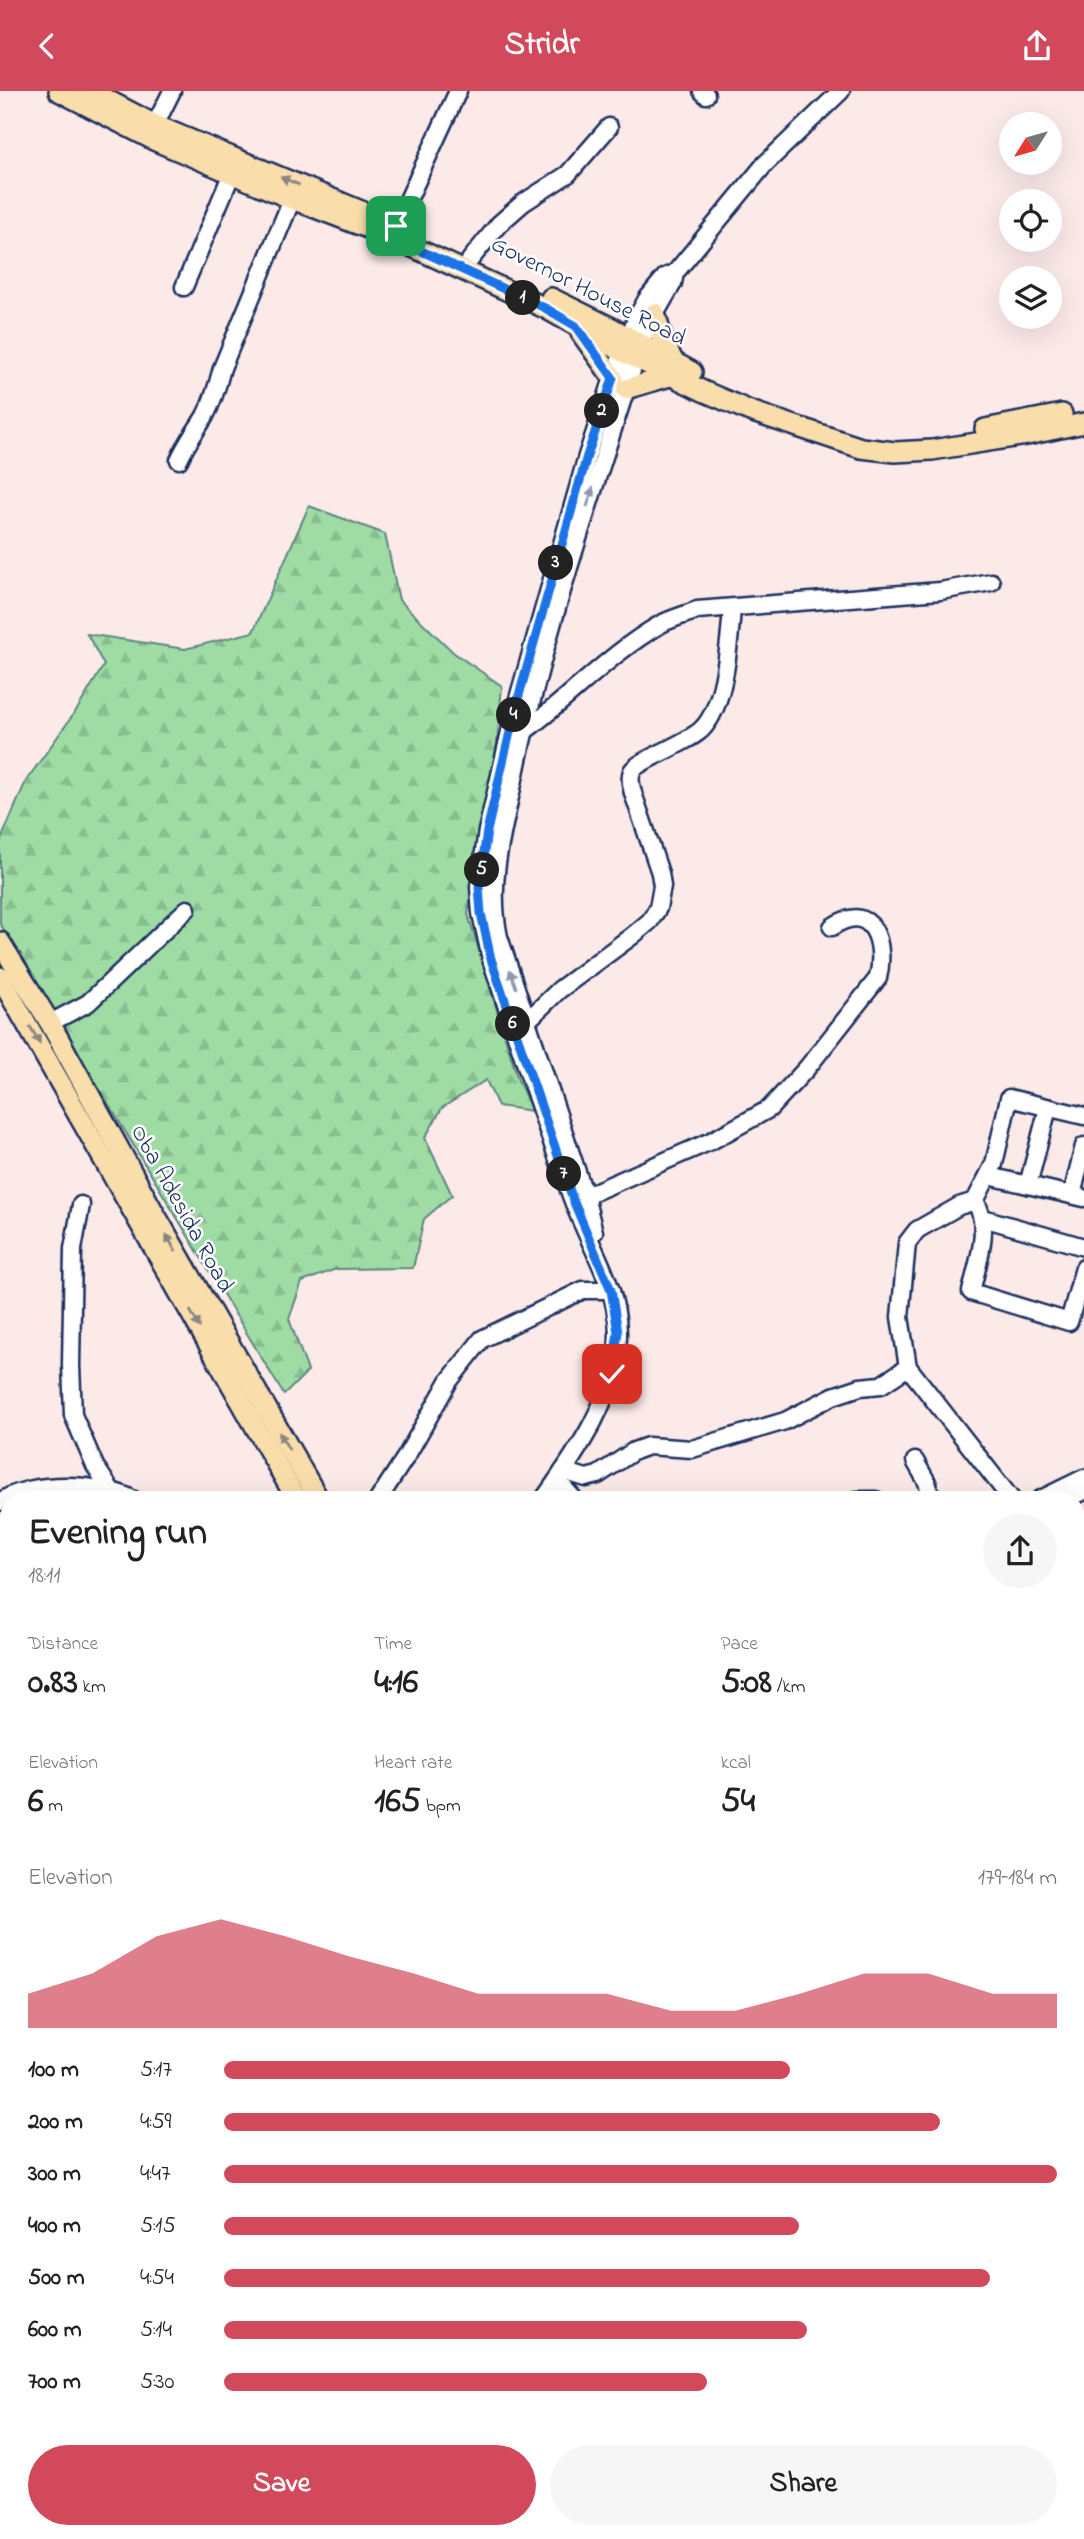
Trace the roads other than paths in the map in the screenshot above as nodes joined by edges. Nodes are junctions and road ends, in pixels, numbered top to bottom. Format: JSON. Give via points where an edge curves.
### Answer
{"nodes":[{"id":1,"x":58,"y":91,"type":"edge"},
{"id":2,"x":90,"y":91,"type":"edge"},
{"id":3,"x":172,"y":91,"type":"edge"},
{"id":4,"x":458,"y":91,"type":"edge"},
{"id":5,"x":841,"y":91,"type":"edge"},
{"id":6,"x":155,"y":125,"type":"junction"},
{"id":7,"x":609,"y":127,"type":"dead end"},
{"id":8,"x":232,"y":173,"type":"junction"},
{"id":9,"x":292,"y":199,"type":"junction"},
{"id":10,"x":393,"y":232,"type":"junction"},
{"id":11,"x":470,"y":260,"type":"junction"},
{"id":12,"x":674,"y":273,"type":"junction"},
{"id":13,"x":184,"y":287,"type":"dead end"},
{"id":14,"x":655,"y":313,"type":"junction"},
{"id":15,"x":576,"y":326,"type":"junction"},
{"id":16,"x":632,"y":348,"type":"junction"},
{"id":17,"x":672,"y":370,"type":"junction"},
{"id":18,"x":619,"y":383,"type":"junction"},
{"id":19,"x":1084,"y":410,"type":"edge"},
{"id":20,"x":1084,"y":423,"type":"edge"},
{"id":21,"x":179,"y":460,"type":"dead end"},
{"id":22,"x":991,"y":582,"type":"dead end"},
{"id":23,"x":732,"y":609,"type":"junction"},
{"id":24,"x":522,"y":733,"type":"junction"},
{"id":25,"x":187,"y":909,"type":"dead end"},
{"id":26,"x":832,"y":927,"type":"dead end"},
{"id":27,"x":0,"y":942,"type":"edge"},
{"id":28,"x":0,"y":977,"type":"edge"},
{"id":29,"x":50,"y":1023,"type":"junction"},
{"id":30,"x":525,"y":1023,"type":"junction"},
{"id":31,"x":1048,"y":1108,"type":"junction"},
{"id":32,"x":1084,"y":1116,"type":"edge"},
{"id":33,"x":1084,"y":1146,"type":"edge"},
{"id":34,"x":989,"y":1176,"type":"junction"},
{"id":35,"x":1028,"y":1185,"type":"junction"},
{"id":36,"x":585,"y":1196,"type":"junction"},
{"id":37,"x":1078,"y":1197,"type":"edge"},
{"id":38,"x":975,"y":1201,"type":"junction"},
{"id":39,"x":81,"y":1205,"type":"dead end"},
{"id":40,"x":982,"y":1218,"type":"junction"},
{"id":41,"x":1084,"y":1247,"type":"edge"},
{"id":42,"x":600,"y":1261,"type":"junction"},
{"id":43,"x":1084,"y":1268,"type":"edge"},
{"id":44,"x":583,"y":1290,"type":"junction"},
{"id":45,"x":611,"y":1290,"type":"junction"},
{"id":46,"x":908,"y":1367,"type":"junction"},
{"id":47,"x":915,"y":1461,"type":"dead end"},
{"id":48,"x":560,"y":1476,"type":"junction"},
{"id":49,"x":1084,"y":1478,"type":"edge"},
{"id":50,"x":111,"y":1490,"type":"joint"},
{"id":51,"x":96,"y":1491,"type":"edge"},
{"id":52,"x":292,"y":1491,"type":"edge"},
{"id":53,"x":314,"y":1491,"type":"edge"},
{"id":54,"x":384,"y":1491,"type":"edge"},
{"id":55,"x":549,"y":1491,"type":"edge"},
{"id":56,"x":569,"y":1491,"type":"edge"},
{"id":57,"x":930,"y":1491,"type":"edge"},
{"id":58,"x":1005,"y":1491,"type":"edge"},
{"id":59,"x":1057,"y":1491,"type":"edge"}],
"edges":[{"from":1,"to":8,"type":"main road","name":"Governor House Road"},
{"from":2,"to":6,"type":"main road","name":"Governor House Road"},
{"from":3,"to":6,"type":"street"},
{"from":4,"to":10,"type":"street"},
{"from":5,"to":12,"type":"street","via":[[765,164]]},
{"from":10,"to":6,"type":"main road","name":"Governor House Road","one_way":true},
{"from":7,"to":11,"type":"street","via":[[568,174],[523,203]]},
{"from":8,"to":9,"type":"main road","name":"Governor House Road"},
{"from":8,"to":13,"type":"street"},
{"from":9,"to":10,"type":"main road","name":"Governor House Road"},
{"from":9,"to":21,"type":"street","via":[[206,414]]},
{"from":10,"to":11,"type":"main road","name":"Governor House Road"},
{"from":10,"to":15,"type":"main road","name":"Governor House Road"},
{"from":11,"to":16,"type":"main road","name":"Governor House Road"},
{"from":12,"to":14,"type":"street"},
{"from":12,"to":16,"type":"street","via":[[648,299]]},
{"from":14,"to":16,"type":"street"},
{"from":14,"to":17,"type":"main road"},
{"from":15,"to":16,"type":"main road","name":"Governor House Road"},
{"from":15,"to":18,"type":"main road"},
{"from":16,"to":17,"type":"main road","name":"Governor House Road"},
{"from":16,"to":18,"type":"street"},
{"from":17,"to":18,"type":"main road"},
{"from":17,"to":19,"type":"main road","name":"Governor House Road","via":[[824,426],[887,440],[955,434]]},
{"from":17,"to":20,"type":"main road","name":"Governor House Road","via":[[750,411],[861,448],[895,453]]},
{"from":24,"to":18,"type":"street","one_way":true},
{"from":18,"to":42,"type":"street","via":[[580,482],[516,706],[479,887],[491,959],[573,1200]]},
{"from":22,"to":23,"type":"street","via":[[940,591]]},
{"from":23,"to":24,"type":"street","via":[[697,610],[663,623],[614,656]]},
{"from":23,"to":30,"type":"street","via":[[726,669],[708,723],[632,771],[633,793],[662,886],[658,908],[650,921],[559,990]]},
{"from":30,"to":24,"type":"street","one_way":true,"via":[[495,919],[494,884]]},
{"from":25,"to":29,"type":"street","via":[[88,1003]]},
{"from":26,"to":36,"type":"street","via":[[852,919],[874,926],[881,966],[878,978],[792,1084],[769,1109],[740,1127]]},
{"from":27,"to":29,"type":"main road","name":"Oba Adesida Road"},
{"from":28,"to":52,"type":"main road","name":"Oba Adesida Road","one_way":true},
{"from":53,"to":29,"type":"main road","name":"Oba Adesida Road","one_way":true},
{"from":30,"to":36,"type":"street"},
{"from":31,"to":32,"type":"street"},
{"from":31,"to":34,"type":"street","via":[[1009,1098]]},
{"from":31,"to":35,"type":"street"},
{"from":33,"to":37,"type":"street"},
{"from":34,"to":35,"type":"street"},
{"from":34,"to":38,"type":"street"},
{"from":35,"to":37,"type":"street"},
{"from":36,"to":42,"type":"street"},
{"from":38,"to":40,"type":"street"},
{"from":38,"to":46,"type":"street","via":[[917,1230],[907,1243],[900,1317]]},
{"from":39,"to":50,"type":"street","via":[[73,1249],[73,1415]]},
{"from":40,"to":41,"type":"street"},
{"from":40,"to":43,"type":"street","via":[[971,1292],[1069,1322]]},
{"from":42,"to":44,"type":"street"},
{"from":42,"to":45,"type":"street"},
{"from":44,"to":45,"type":"street"},
{"from":44,"to":54,"type":"street","via":[[493,1333],[472,1348]]},
{"from":45,"to":48,"type":"street","via":[[618,1332],[612,1374],[600,1406]]},
{"from":46,"to":48,"type":"street","via":[[881,1385],[832,1395],[785,1421],[692,1449],[648,1446],[598,1475]]},
{"from":46,"to":58,"type":"street"},
{"from":47,"to":57,"type":"street"},
{"from":48,"to":55,"type":"street"},
{"from":48,"to":56,"type":"street"},
{"from":49,"to":59,"type":"street"},
{"from":50,"to":51,"type":"street"}]}
